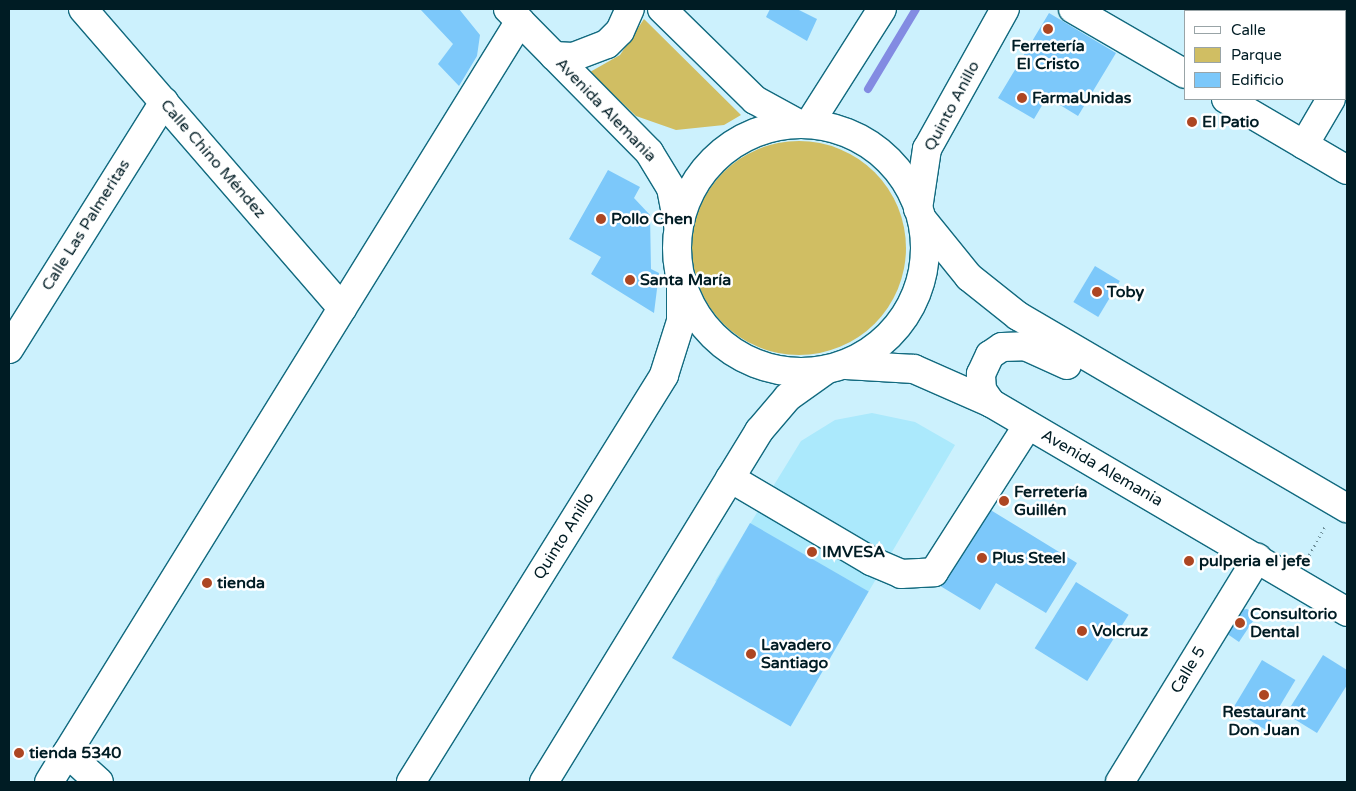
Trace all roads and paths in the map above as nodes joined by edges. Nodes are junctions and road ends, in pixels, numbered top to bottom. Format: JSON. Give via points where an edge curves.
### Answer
{"nodes":[{"id":1,"x":83,"y":9,"type":"edge"},
{"id":2,"x":630,"y":9,"type":"edge"},
{"id":3,"x":662,"y":9,"type":"edge"},
{"id":4,"x":882,"y":9,"type":"edge"},
{"id":5,"x":1005,"y":9,"type":"edge"},
{"id":6,"x":1074,"y":9,"type":"edge"},
{"id":7,"x":514,"y":15,"type":"edge"},
{"id":8,"x":554,"y":56,"type":"junction"},
{"id":9,"x":1184,"y":73,"type":"edge"},
{"id":10,"x":1228,"y":100,"type":"edge"},
{"id":11,"x":1330,"y":100,"type":"edge"},
{"id":12,"x":164,"y":102,"type":"junction"},
{"id":13,"x":804,"y":124,"type":"junction"},
{"id":14,"x":1304,"y":144,"type":"junction"},
{"id":15,"x":1347,"y":170,"type":"edge"},
{"id":16,"x":919,"y":213,"type":"junction"},
{"id":17,"x":679,"y":226,"type":"junction"},
{"id":18,"x":680,"y":278,"type":"junction"},
{"id":19,"x":342,"y":308,"type":"junction"},
{"id":20,"x":11,"y":341,"type":"edge"},
{"id":21,"x":836,"y":367,"type":"junction"},
{"id":22,"x":991,"y":403,"type":"junction"},
{"id":23,"x":1028,"y":425,"type":"junction"},
{"id":24,"x":1213,"y":430,"type":"junction"},
{"id":25,"x":730,"y":478,"type":"junction"},
{"id":26,"x":1347,"y":508,"type":"edge"},
{"id":27,"x":1319,"y":538,"type":"dead end"},
{"id":28,"x":1308,"y":557,"type":"dead end"},
{"id":29,"x":1257,"y":558,"type":"junction"},
{"id":30,"x":1347,"y":612,"type":"edge"},
{"id":31,"x":67,"y":754,"type":"junction"},
{"id":32,"x":49,"y":782,"type":"edge"},
{"id":33,"x":99,"y":782,"type":"edge"},
{"id":34,"x":411,"y":782,"type":"edge"},
{"id":35,"x":544,"y":782,"type":"edge"},
{"id":36,"x":1120,"y":782,"type":"edge"}],
"edges":[{"from":1,"to":12,"type":"main road","name":"Calle Chino Méndez"},
{"from":2,"to":8,"type":"main road","via":[[620,31],[607,44],[573,57]]},
{"from":3,"to":13,"type":"main road","via":[[755,100]]},
{"from":4,"to":13,"type":"main road"},
{"from":5,"to":16,"type":"main road","name":"Quinto Anillo","via":[[927,149]]},
{"from":6,"to":9,"type":"main road"},
{"from":7,"to":8,"type":"main road","name":"Avenida Alemania"},
{"from":7,"to":19,"type":"main road"},
{"from":8,"to":17,"type":"main road","name":"Avenida Alemania","via":[[649,152],[671,188]]},
{"from":10,"to":14,"type":"main road"},
{"from":11,"to":14,"type":"main road"},
{"from":12,"to":19,"type":"main road","name":"Calle Chino Méndez"},
{"from":12,"to":20,"type":"main road","name":"Calle Las Palmeritas"},
{"from":13,"to":16,"type":"main road","via":[[845,132],[876,150],[902,176]]},
{"from":13,"to":17,"type":"main road","via":[[761,130],[727,148],[700,176]]},
{"from":14,"to":15,"type":"main road"},
{"from":16,"to":21,"type":"main road","via":[[924,257],[911,303],[878,345]]},
{"from":16,"to":24,"type":"main road","via":[[969,277],[1018,316]]},
{"from":17,"to":18,"type":"main road","name":"Quinto Anillo"},
{"from":18,"to":21,"type":"main road","name":"Avenida Alemania","via":[[703,324],[730,350],[780,371]]},
{"from":18,"to":34,"type":"main road","name":"Quinto Anillo","via":[[681,321],[664,375]]},
{"from":19,"to":31,"type":"main road"},
{"from":21,"to":22,"type":"main road","name":"Avenida Alemania","via":[[914,369]]},
{"from":21,"to":25,"type":"main road","via":[[796,390],[772,415]]},
{"from":22,"to":23,"type":"main road","name":"Avenida Alemania"},
{"from":22,"to":24,"type":"main road","via":[[982,390],[984,365],[1002,347],[1025,346],[1155,414]]},
{"from":23,"to":25,"type":"main road","via":[[934,572],[901,574],[871,561]]},
{"from":23,"to":29,"type":"main road","name":"Avenida Alemania"},
{"from":24,"to":26,"type":"main road"},
{"from":25,"to":35,"type":"main road"},
{"from":27,"to":28,"type":"path"},
{"from":29,"to":30,"type":"main road","name":"Avenida Alemania"},
{"from":29,"to":36,"type":"main road","name":"Calle 5"},
{"from":31,"to":32,"type":"main road"},
{"from":31,"to":33,"type":"main road"}]}
